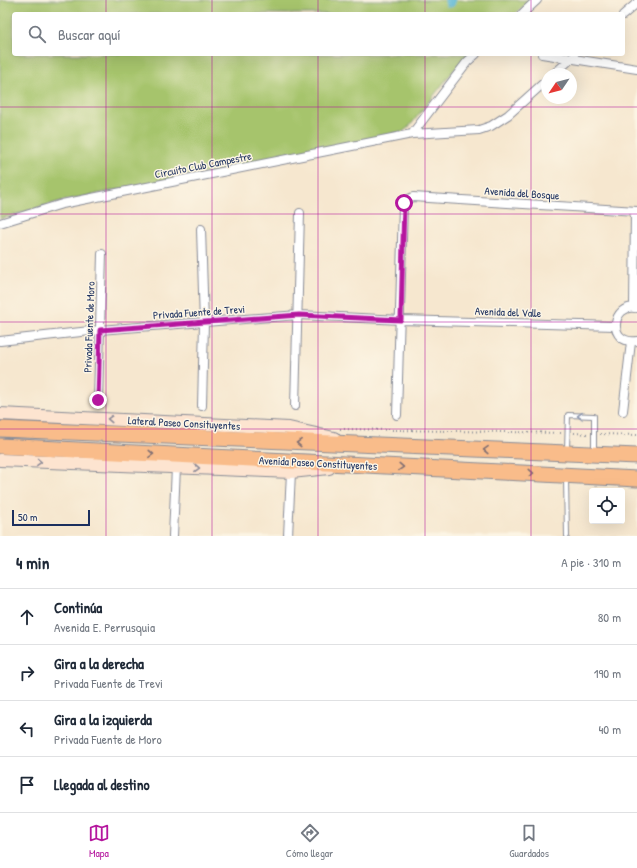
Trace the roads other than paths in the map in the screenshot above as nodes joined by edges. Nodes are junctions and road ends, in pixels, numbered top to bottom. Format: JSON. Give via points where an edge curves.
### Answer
{"nodes":[{"id":1,"x":538,"y":0,"type":"edge"},
{"id":2,"x":637,"y":3,"type":"edge"},
{"id":3,"x":524,"y":12,"type":"edge"},
{"id":4,"x":625,"y":13,"type":"edge"},
{"id":5,"x":474,"y":56,"type":"edge"},
{"id":6,"x":574,"y":56,"type":"edge"},
{"id":7,"x":561,"y":68,"type":"edge"},
{"id":8,"x":637,"y":69,"type":"edge"},
{"id":9,"x":541,"y":85,"type":"edge"},
{"id":10,"x":412,"y":134,"type":"junction"},
{"id":11,"x":636,"y":211,"type":"edge"},
{"id":12,"x":300,"y":212,"type":"dead end"},
{"id":13,"x":0,"y":223,"type":"edge"},
{"id":14,"x":201,"y":229,"type":"dead end"},
{"id":15,"x":102,"y":254,"type":"dead end"},
{"id":16,"x":635,"y":308,"type":"edge"},
{"id":17,"x":299,"y":315,"type":"junction"},
{"id":18,"x":401,"y":320,"type":"junction"},
{"id":19,"x":204,"y":323,"type":"junction"},
{"id":20,"x":616,"y":326,"type":"junction"},
{"id":21,"x":100,"y":330,"type":"junction"},
{"id":22,"x":0,"y":341,"type":"edge"},
{"id":23,"x":634,"y":342,"type":"edge"},
{"id":24,"x":98,"y":400,"type":"dead end"},
{"id":25,"x":202,"y":406,"type":"dead end"},
{"id":26,"x":295,"y":406,"type":"dead end"},
{"id":27,"x":623,"y":411,"type":"dead end"},
{"id":28,"x":0,"y":414,"type":"edge"},
{"id":29,"x":397,"y":415,"type":"dead end"},
{"id":30,"x":0,"y":429,"type":"edge"},
{"id":31,"x":0,"y":446,"type":"edge"},
{"id":32,"x":366,"y":446,"type":"junction"},
{"id":33,"x":567,"y":453,"type":"junction"},
{"id":34,"x":594,"y":454,"type":"junction"},
{"id":35,"x":637,"y":456,"type":"edge"},
{"id":36,"x":0,"y":460,"type":"edge"},
{"id":37,"x":362,"y":465,"type":"junction"},
{"id":38,"x":176,"y":467,"type":"junction"},
{"id":39,"x":291,"y":472,"type":"junction"},
{"id":40,"x":566,"y":475,"type":"junction"},
{"id":41,"x":637,"y":479,"type":"edge"},
{"id":42,"x":173,"y":536,"type":"edge"},
{"id":43,"x":288,"y":536,"type":"edge"},
{"id":44,"x":567,"y":536,"type":"edge"}],
"edges":[{"from":1,"to":3,"type":"street"},
{"from":2,"to":4,"type":"street"},
{"from":5,"to":10,"type":"street"},
{"from":6,"to":7,"type":"street"},
{"from":6,"to":8,"type":"street"},
{"from":9,"to":10,"type":"street","name":"Circuito Club Campestre","via":[[508,115],[491,126],[479,130]]},
{"from":10,"to":13,"type":"street","name":"Circuito Club Campestre","via":[[62,204]]},
{"from":11,"to":16,"type":"street"},
{"from":11,"to":18,"type":"street","name":"Avenida del Bosque","via":[[413,197],[406,200],[403,205]]},
{"from":12,"to":17,"type":"street"},
{"from":14,"to":19,"type":"street"},
{"from":15,"to":21,"type":"street","name":"Privada Fuente de Moro"},
{"from":16,"to":20,"type":"street","via":[[621,312],[617,317]]},
{"from":17,"to":18,"type":"street","name":"Privada Fuente de Trevi"},
{"from":17,"to":19,"type":"street","name":"Privada Fuente de Trevi"},
{"from":17,"to":26,"type":"street"},
{"from":18,"to":20,"type":"street","name":"Avenida del Valle"},
{"from":18,"to":29,"type":"street"},
{"from":19,"to":21,"type":"street","name":"Privada Fuente de Trevi"},
{"from":19,"to":25,"type":"street"},
{"from":20,"to":23,"type":"street","via":[[619,336]]},
{"from":21,"to":22,"type":"street","name":"Privada Fuente de Trevi"},
{"from":21,"to":24,"type":"street","name":"Privada Fuente de Moro"},
{"from":23,"to":27,"type":"street"},
{"from":32,"to":28,"type":"main road","name":"Lateral Paseo Consituyentes","one_way":true,"via":[[289,428]]},
{"from":32,"to":30,"type":"highway","name":"Avenida Paseo Constituyentes","one_way":true},
{"from":31,"to":37,"type":"highway","name":"Avenida Paseo Constituyentes","one_way":true},
{"from":33,"to":32,"type":"highway","name":"Avenida Paseo Constituyentes","one_way":true},
{"from":33,"to":34,"type":"highway","name":"Avenida Paseo Constituyentes"},
{"from":34,"to":33,"type":"lane","one_way":true,"via":[[594,416],[568,415]]},
{"from":34,"to":35,"type":"highway","name":"Avenida Paseo Constituyentes"},
{"from":36,"to":38,"type":"main road","one_way":true},
{"from":37,"to":39,"type":"main road"},
{"from":37,"to":40,"type":"highway","name":"Avenida Paseo Constituyentes","one_way":true},
{"from":38,"to":39,"type":"main road","one_way":true},
{"from":38,"to":42,"type":"street"},
{"from":39,"to":43,"type":"street"},
{"from":40,"to":41,"type":"highway","name":"Avenida Paseo Constituyentes"},
{"from":40,"to":44,"type":"lane"}]}
